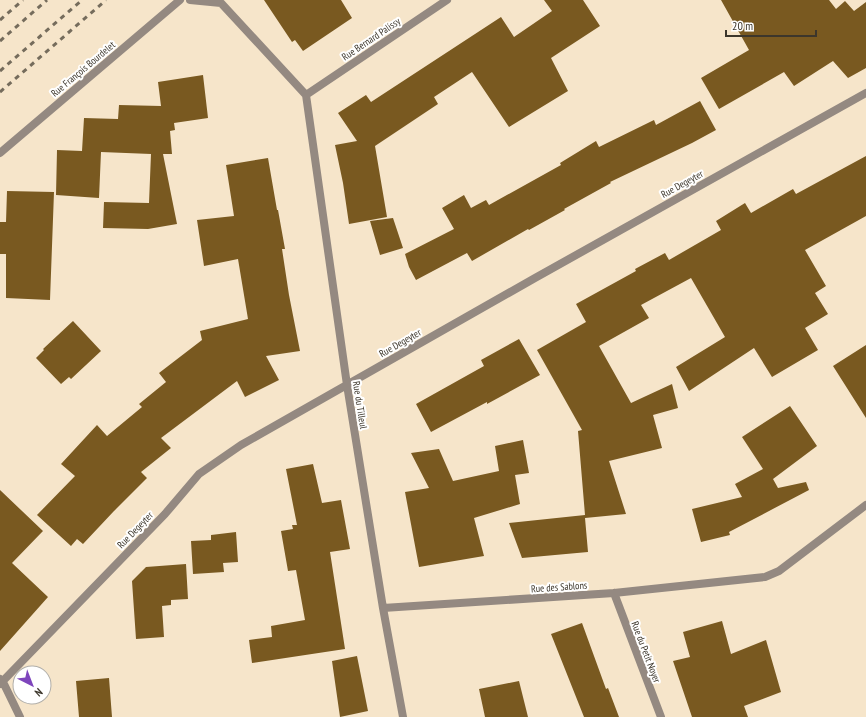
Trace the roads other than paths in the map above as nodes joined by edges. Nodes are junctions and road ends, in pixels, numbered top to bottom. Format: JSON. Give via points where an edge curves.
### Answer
{"nodes":[{"id":1,"x":180,"y":0,"type":"edge"},
{"id":2,"x":190,"y":0,"type":"edge"},
{"id":3,"x":447,"y":0,"type":"edge"},
{"id":4,"x":866,"y":93,"type":"edge"},
{"id":5,"x":306,"y":95,"type":"junction"},
{"id":6,"x":0,"y":153,"type":"edge"},
{"id":7,"x":347,"y":385,"type":"junction"},
{"id":8,"x":866,"y":505,"type":"edge"},
{"id":9,"x":614,"y":593,"type":"junction"},
{"id":10,"x":383,"y":608,"type":"junction"},
{"id":11,"x":1,"y":682,"type":"edge"},
{"id":12,"x":20,"y":717,"type":"edge"},
{"id":13,"x":403,"y":717,"type":"edge"},
{"id":14,"x":660,"y":717,"type":"edge"}],
"edges":[{"from":1,"to":6,"type":"street","name":"Rue François Bourdelet"},
{"from":2,"to":5,"type":"street","via":[[221,3]]},
{"from":3,"to":5,"type":"street","name":"Rue Bernard Palissy"},
{"from":4,"to":7,"type":"street","name":"Rue Degeyter"},
{"from":5,"to":7,"type":"street","name":"Rue du Tilleul"},
{"from":7,"to":10,"type":"street","name":"Rue du Tilleul"},
{"from":7,"to":11,"type":"street","name":"Rue Degeyter","via":[[241,445],[199,474],[165,514]]},
{"from":8,"to":9,"type":"street","name":"Rue des Sablons","via":[[779,571],[765,577]]},
{"from":9,"to":10,"type":"street","name":"Rue des Sablons"},
{"from":9,"to":14,"type":"street","name":"Rue du Petit Noyer"},
{"from":10,"to":13,"type":"street","name":"Rue du Tilleul"},
{"from":11,"to":12,"type":"street"}]}
